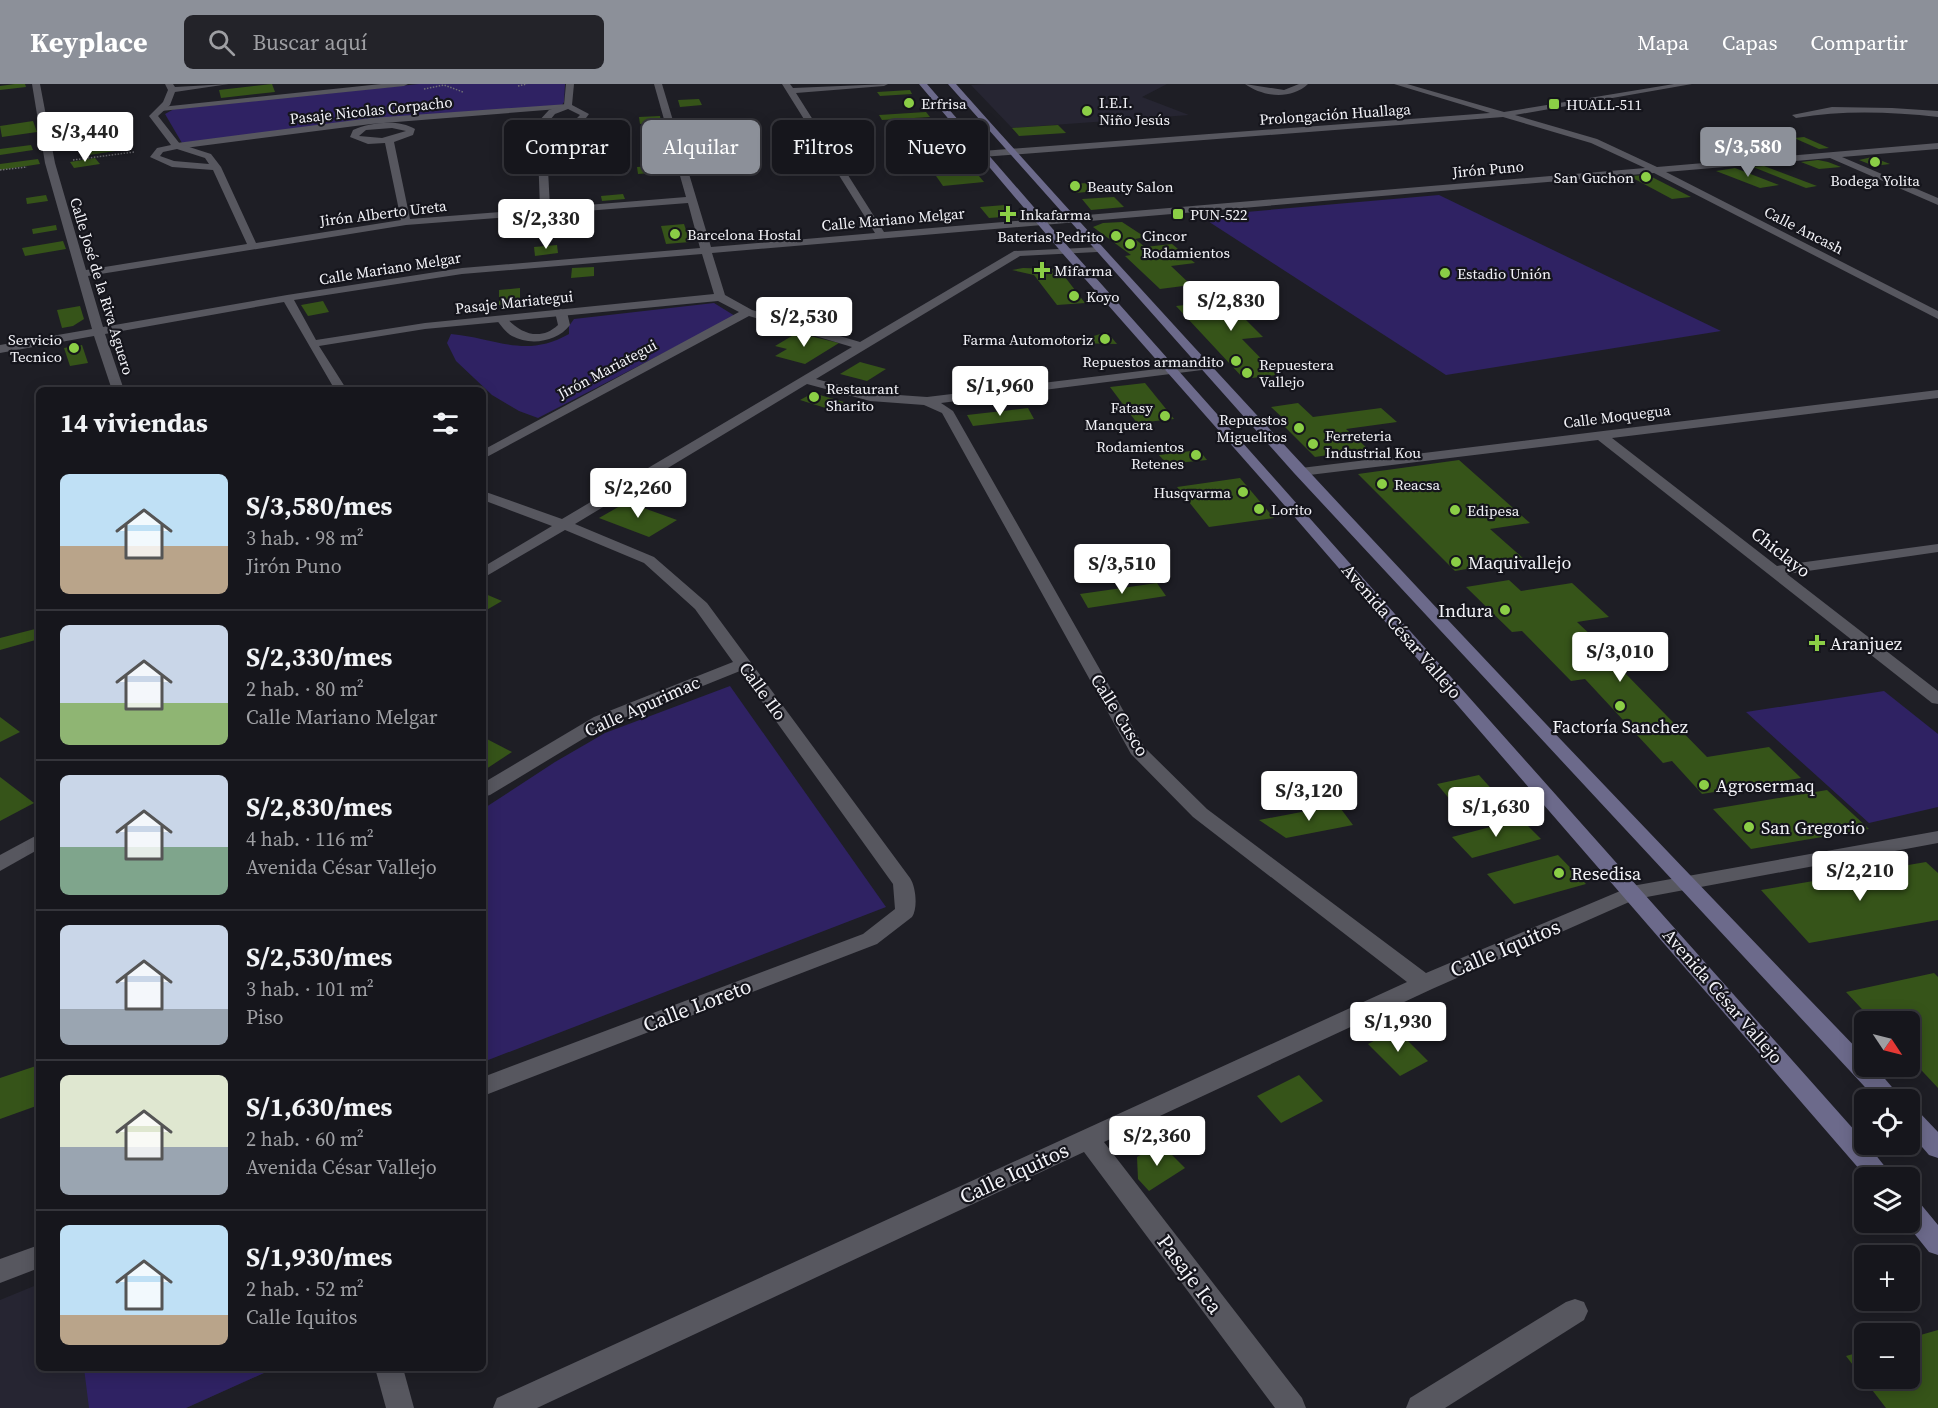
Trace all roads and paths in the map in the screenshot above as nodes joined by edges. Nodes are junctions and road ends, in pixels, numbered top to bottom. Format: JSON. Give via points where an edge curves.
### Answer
{"nodes":[{"id":1,"x":36,"y":84,"type":"edge"},
{"id":2,"x":225,"y":84,"type":"edge"},
{"id":3,"x":404,"y":84,"type":"edge"},
{"id":4,"x":527,"y":84,"type":"edge"},
{"id":5,"x":570,"y":84,"type":"edge"},
{"id":6,"x":658,"y":84,"type":"edge"},
{"id":7,"x":884,"y":84,"type":"edge"},
{"id":8,"x":923,"y":84,"type":"edge"},
{"id":9,"x":951,"y":84,"type":"edge"},
{"id":10,"x":1249,"y":84,"type":"edge"},
{"id":11,"x":1304,"y":84,"type":"edge"},
{"id":12,"x":1398,"y":84,"type":"edge"},
{"id":13,"x":1688,"y":84,"type":"edge"},
{"id":14,"x":518,"y":86,"type":"dead end"},
{"id":15,"x":170,"y":87,"type":"edge"},
{"id":16,"x":346,"y":87,"type":"edge"},
{"id":17,"x":788,"y":87,"type":"edge"},
{"id":18,"x":568,"y":106,"type":"junction"},
{"id":19,"x":161,"y":109,"type":"junction"},
{"id":20,"x":1938,"y":114,"type":"edge"},
{"id":21,"x":1501,"y":115,"type":"junction"},
{"id":22,"x":1796,"y":115,"type":"dead end"},
{"id":23,"x":544,"y":120,"type":"edge"},
{"id":24,"x":572,"y":120,"type":"edge"},
{"id":25,"x":953,"y":120,"type":"edge"},
{"id":26,"x":389,"y":140,"type":"junction"},
{"id":27,"x":177,"y":146,"type":"junction"},
{"id":28,"x":1938,"y":146,"type":"edge"},
{"id":29,"x":1010,"y":152,"type":"junction"},
{"id":30,"x":988,"y":154,"type":"edge"},
{"id":31,"x":1831,"y":155,"type":"junction"},
{"id":32,"x":988,"y":161,"type":"edge"},
{"id":33,"x":50,"y":164,"type":"junction"},
{"id":34,"x":216,"y":167,"type":"junction"},
{"id":35,"x":1656,"y":170,"type":"junction"},
{"id":36,"x":544,"y":174,"type":"edge"},
{"id":37,"x":690,"y":200,"type":"junction"},
{"id":38,"x":1938,"y":202,"type":"edge"},
{"id":39,"x":545,"y":212,"type":"junction"},
{"id":40,"x":1069,"y":219,"type":"junction"},
{"id":41,"x":1040,"y":221,"type":"junction"},
{"id":42,"x":406,"y":222,"type":"junction"},
{"id":43,"x":881,"y":235,"type":"junction"},
{"id":44,"x":253,"y":247,"type":"junction"},
{"id":45,"x":1097,"y":249,"type":"junction"},
{"id":46,"x":706,"y":250,"type":"junction"},
{"id":47,"x":1067,"y":252,"type":"junction"},
{"id":48,"x":81,"y":274,"type":"junction"},
{"id":49,"x":720,"y":297,"type":"junction"},
{"id":50,"x":287,"y":298,"type":"junction"},
{"id":51,"x":561,"y":312,"type":"junction"},
{"id":52,"x":747,"y":312,"type":"junction"},
{"id":53,"x":1938,"y":316,"type":"edge"},
{"id":54,"x":501,"y":318,"type":"junction"},
{"id":55,"x":98,"y":331,"type":"junction"},
{"id":56,"x":312,"y":344,"type":"junction"},
{"id":57,"x":860,"y":346,"type":"junction"},
{"id":58,"x":0,"y":348,"type":"edge"},
{"id":59,"x":1202,"y":366,"type":"junction"},
{"id":60,"x":1171,"y":369,"type":"junction"},
{"id":61,"x":806,"y":380,"type":"junction"},
{"id":62,"x":117,"y":387,"type":"edge"},
{"id":63,"x":339,"y":387,"type":"edge"},
{"id":64,"x":1938,"y":394,"type":"edge"},
{"id":65,"x":927,"y":401,"type":"junction"},
{"id":66,"x":1600,"y":435,"type":"junction"},
{"id":67,"x":486,"y":453,"type":"edge"},
{"id":68,"x":1301,"y":472,"type":"junction"},
{"id":69,"x":486,"y":496,"type":"edge"},
{"id":70,"x":1337,"y":511,"type":"junction"},
{"id":71,"x":1301,"y":516,"type":"junction"},
{"id":72,"x":564,"y":525,"type":"junction"},
{"id":73,"x":1938,"y":548,"type":"edge"},
{"id":74,"x":486,"y":571,"type":"edge"},
{"id":75,"x":1774,"y":571,"type":"junction"},
{"id":76,"x":743,"y":664,"type":"junction"},
{"id":77,"x":1938,"y":699,"type":"edge"},
{"id":78,"x":486,"y":789,"type":"edge"},
{"id":79,"x":1938,"y":837,"type":"edge"},
{"id":80,"x":36,"y":842,"type":"edge"},
{"id":81,"x":0,"y":864,"type":"edge"},
{"id":82,"x":1684,"y":882,"type":"junction"},
{"id":83,"x":1632,"y":893,"type":"junction"},
{"id":84,"x":905,"y":912,"type":"joint"},
{"id":85,"x":1424,"y":983,"type":"junction"},
{"id":86,"x":486,"y":1086,"type":"edge"},
{"id":87,"x":1882,"y":1089,"type":"edge"},
{"id":88,"x":1920,"y":1129,"type":"edge"},
{"id":89,"x":1088,"y":1139,"type":"junction"},
{"id":90,"x":1938,"y":1148,"type":"edge"},
{"id":91,"x":1872,"y":1167,"type":"edge"},
{"id":92,"x":1920,"y":1222,"type":"edge"},
{"id":93,"x":1938,"y":1244,"type":"edge"},
{"id":94,"x":36,"y":1257,"type":"edge"},
{"id":95,"x":0,"y":1271,"type":"edge"},
{"id":96,"x":1575,"y":1311,"type":"dead end"},
{"id":97,"x":390,"y":1371,"type":"edge"},
{"id":98,"x":400,"y":1408,"type":"edge"},
{"id":99,"x":507,"y":1408,"type":"edge"},
{"id":100,"x":1292,"y":1408,"type":"edge"},
{"id":101,"x":1420,"y":1408,"type":"edge"}],
"edges":[{"from":1,"to":33,"type":"street","name":"Calle José de la Riva Aguero"},
{"from":2,"to":15,"type":"street"},
{"from":3,"to":16,"type":"street"},
{"from":4,"to":14,"type":"path"},
{"from":5,"to":18,"type":"street"},
{"from":6,"to":37,"type":"street"},
{"from":7,"to":17,"type":"street"},
{"from":8,"to":25,"type":"main road","name":"Avenida César Vallejo"},
{"from":9,"to":29,"type":"main road","name":"Avenida César Vallejo"},
{"from":10,"to":11,"type":"street","via":[[1282,94],[1294,92]]},
{"from":12,"to":21,"type":"street","name":"Calle Ancash"},
{"from":13,"to":21,"type":"street","name":"Prolongación Huallaga"},
{"from":15,"to":19,"type":"street","via":[[167,103]]},
{"from":16,"to":19,"type":"street"},
{"from":17,"to":43,"type":"street"},
{"from":18,"to":23,"type":"street"},
{"from":18,"to":24,"type":"street","via":[[585,116]]},
{"from":18,"to":27,"type":"street","name":"Pasaje Nicolas Corpacho","via":[[371,121]]},
{"from":19,"to":27,"type":"street","via":[[153,116]]},
{"from":20,"to":22,"type":"street","via":[[1832,109]]},
{"from":21,"to":29,"type":"street","name":"Prolongación Huallaga"},
{"from":21,"to":35,"type":"street","name":"Calle Ancash","via":[[1594,141]]},
{"from":26,"to":26,"type":"street","via":[[410,133],[411,129],[378,126],[356,132],[354,137]]},
{"from":26,"to":42,"type":"street"},
{"from":27,"to":33,"type":"path"},
{"from":27,"to":34,"type":"street","via":[[208,156]]},
{"from":27,"to":34,"type":"street","via":[[160,150],[155,157],[172,164]]},
{"from":28,"to":31,"type":"street","name":"Jirón Puno"},
{"from":29,"to":30,"type":"street","name":"Prolongación Huallaga"},
{"from":29,"to":40,"type":"main road","name":"Avenida César Vallejo"},
{"from":31,"to":35,"type":"street","name":"Jirón Puno"},
{"from":31,"to":38,"type":"street"},
{"from":32,"to":41,"type":"main road","name":"Avenida César Vallejo"},
{"from":33,"to":48,"type":"street","name":"Calle José de la Riva Aguero"},
{"from":34,"to":44,"type":"street"},
{"from":35,"to":40,"type":"street","name":"Jirón Puno"},
{"from":35,"to":53,"type":"street","name":"Calle Ancash"},
{"from":36,"to":39,"type":"street"},
{"from":37,"to":39,"type":"street","name":"Jirón Alberto Ureta"},
{"from":37,"to":46,"type":"street"},
{"from":39,"to":42,"type":"street","name":"Jirón Alberto Ureta"},
{"from":40,"to":41,"type":"street","name":"Jirón Puno"},
{"from":40,"to":45,"type":"main road","name":"Avenida César Vallejo"},
{"from":41,"to":43,"type":"street","name":"Calle Mariano Melgar","via":[[999,230]]},
{"from":41,"to":47,"type":"main road","name":"Avenida César Vallejo"},
{"from":42,"to":44,"type":"street","name":"Jirón Alberto Ureta"},
{"from":43,"to":46,"type":"street","name":"Calle Mariano Melgar"},
{"from":44,"to":48,"type":"street","name":"Jirón Alberto Ureta"},
{"from":45,"to":47,"type":"street"},
{"from":45,"to":59,"type":"main road","name":"Avenida César Vallejo"},
{"from":46,"to":49,"type":"street"},
{"from":46,"to":50,"type":"street","name":"Calle Mariano Melgar","via":[[462,271]]},
{"from":47,"to":57,"type":"street","via":[[1014,248]]},
{"from":47,"to":60,"type":"main road","name":"Avenida César Vallejo"},
{"from":48,"to":55,"type":"street","name":"Calle José de la Riva Aguero"},
{"from":49,"to":51,"type":"street","name":"Pasaje Mariategui"},
{"from":49,"to":52,"type":"street"},
{"from":50,"to":55,"type":"street","name":"Calle Mariano Melgar"},
{"from":50,"to":56,"type":"street"},
{"from":51,"to":54,"type":"street","name":"Pasaje Mariategui"},
{"from":51,"to":54,"type":"street","via":[[562,329],[536,338],[513,332]]},
{"from":52,"to":57,"type":"street"},
{"from":52,"to":67,"type":"street","name":"Jirón Mariategui"},
{"from":54,"to":56,"type":"street","name":"Pasaje Mariategui"},
{"from":55,"to":58,"type":"street","name":"Calle Mariano Melgar"},
{"from":55,"to":62,"type":"street","name":"Calle José de la Riva Aguero"},
{"from":56,"to":63,"type":"street"},
{"from":57,"to":61,"type":"street"},
{"from":59,"to":60,"type":"street"},
{"from":59,"to":68,"type":"main road","name":"Avenida César Vallejo"},
{"from":60,"to":65,"type":"street"},
{"from":60,"to":71,"type":"main road","name":"Avenida César Vallejo"},
{"from":61,"to":65,"type":"street","via":[[870,397]]},
{"from":61,"to":72,"type":"street"},
{"from":64,"to":66,"type":"street","name":"Calle Moquegua"},
{"from":65,"to":85,"type":"street","name":"Calle Cusco","via":[[947,411],[1137,750],[1200,813]]},
{"from":66,"to":68,"type":"street","name":"Calle Moquegua"},
{"from":66,"to":75,"type":"street","name":"Chiclayo"},
{"from":68,"to":70,"type":"main road","name":"Avenida César Vallejo"},
{"from":69,"to":72,"type":"street","name":"Calle Ilo"},
{"from":70,"to":71,"type":"main road"},
{"from":70,"to":82,"type":"main road","name":"Avenida César Vallejo"},
{"from":71,"to":83,"type":"main road","name":"Avenida César Vallejo"},
{"from":72,"to":74,"type":"street"},
{"from":72,"to":76,"type":"street","name":"Calle Ilo","via":[[649,560],[701,606]]},
{"from":73,"to":75,"type":"street"},
{"from":75,"to":77,"type":"street","name":"Chiclayo"},
{"from":76,"to":78,"type":"street","name":"Calle Apurimac","via":[[600,721]]},
{"from":76,"to":84,"type":"street","name":"Calle Ilo","via":[[903,883]]},
{"from":79,"to":82,"type":"street","name":"Calle Iquitos"},
{"from":80,"to":81,"type":"street"},
{"from":82,"to":83,"type":"street","name":"Calle Iquitos"},
{"from":82,"to":87,"type":"main road","name":"Avenida César Vallejo"},
{"from":83,"to":85,"type":"street","name":"Calle Iquitos"},
{"from":83,"to":91,"type":"main road","name":"Avenida César Vallejo"},
{"from":84,"to":86,"type":"street","name":"Calle Loreto","via":[[870,939]]},
{"from":85,"to":89,"type":"street","name":"Calle Iquitos"},
{"from":88,"to":90,"type":"main road"},
{"from":89,"to":99,"type":"street","name":"Calle Iquitos"},
{"from":89,"to":100,"type":"street","name":"Pasaje Ica"},
{"from":92,"to":93,"type":"main road"},
{"from":94,"to":95,"type":"street"},
{"from":96,"to":101,"type":"street"},
{"from":97,"to":98,"type":"street"}]}
